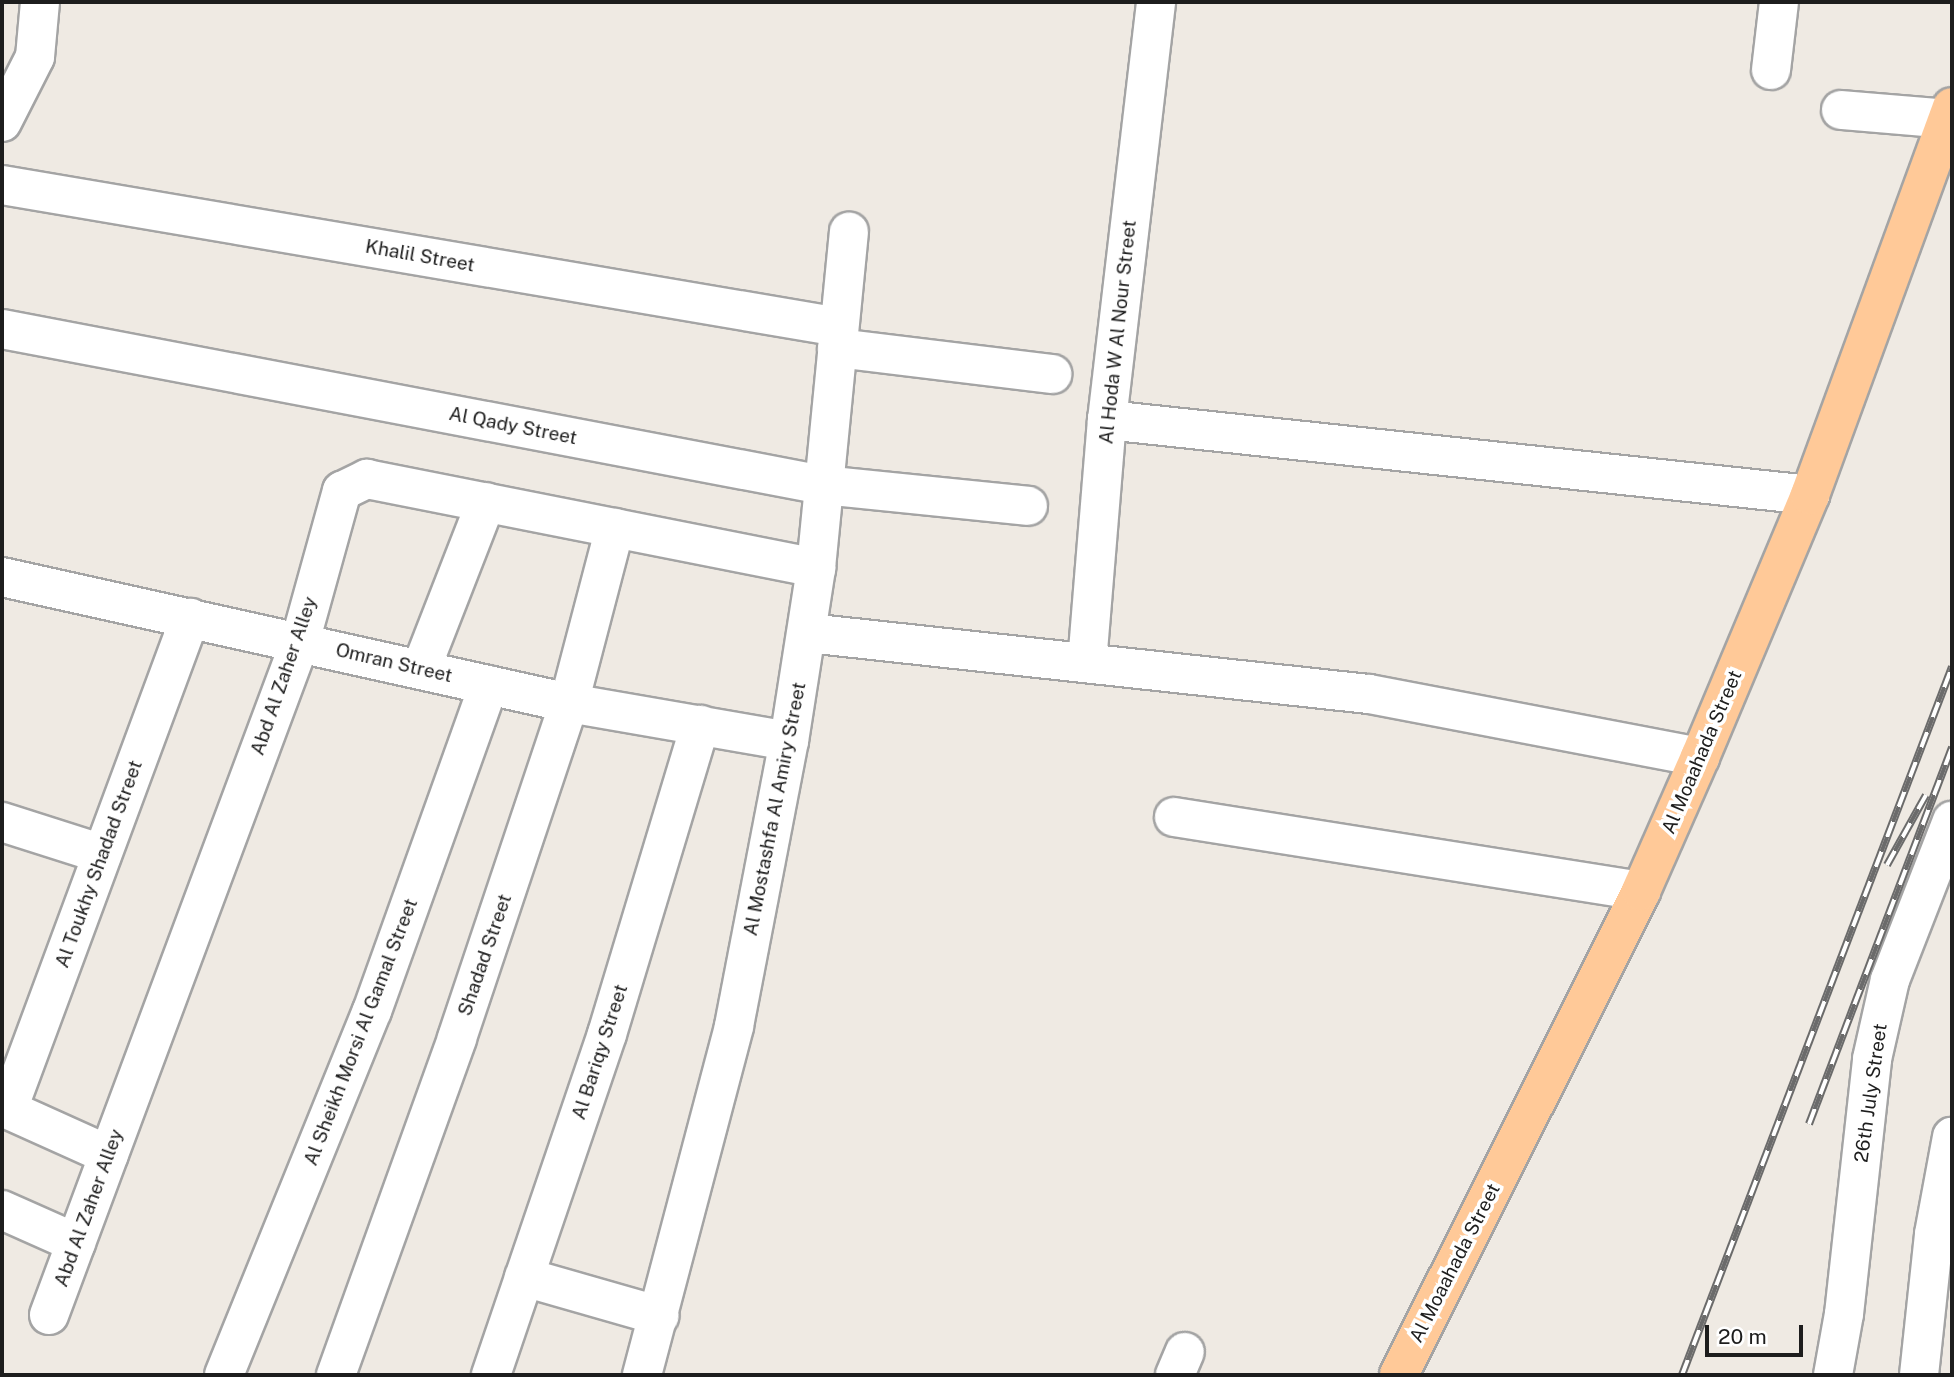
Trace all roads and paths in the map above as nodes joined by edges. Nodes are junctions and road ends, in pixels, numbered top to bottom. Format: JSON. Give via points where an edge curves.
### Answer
{"nodes":[{"id":1,"x":40,"y":2,"type":"edge"},
{"id":2,"x":1156,"y":2,"type":"edge"},
{"id":3,"x":1779,"y":2,"type":"edge"},
{"id":4,"x":1771,"y":70,"type":"dead end"},
{"id":5,"x":1841,"y":110,"type":"dead end"},
{"id":6,"x":1950,"y":113,"type":"edge"},
{"id":7,"x":2,"y":122,"type":"edge"},
{"id":8,"x":2,"y":185,"type":"edge"},
{"id":9,"x":849,"y":232,"type":"dead end"},
{"id":10,"x":2,"y":329,"type":"edge"},
{"id":11,"x":838,"y":338,"type":"junction"},
{"id":12,"x":1052,"y":374,"type":"dead end"},
{"id":13,"x":1107,"y":419,"type":"junction"},
{"id":14,"x":823,"y":485,"type":"junction"},
{"id":15,"x":1810,"y":495,"type":"junction"},
{"id":16,"x":486,"y":502,"type":"junction"},
{"id":17,"x":1028,"y":506,"type":"dead end"},
{"id":18,"x":615,"y":528,"type":"junction"},
{"id":19,"x":816,"y":568,"type":"junction"},
{"id":20,"x":2,"y":577,"type":"edge"},
{"id":21,"x":190,"y":618,"type":"junction"},
{"id":22,"x":808,"y":633,"type":"junction"},
{"id":23,"x":300,"y":642,"type":"junction"},
{"id":24,"x":1087,"y":663,"type":"junction"},
{"id":25,"x":421,"y":669,"type":"junction"},
{"id":26,"x":489,"y":685,"type":"junction"},
{"id":27,"x":569,"y":703,"type":"junction"},
{"id":28,"x":700,"y":726,"type":"junction"},
{"id":29,"x":789,"y":741,"type":"junction"},
{"id":30,"x":1700,"y":757,"type":"junction"},
{"id":31,"x":1174,"y":817,"type":"dead end"},
{"id":32,"x":1952,"y":821,"type":"edge"},
{"id":33,"x":2,"y":822,"type":"edge"},
{"id":34,"x":102,"y":854,"type":"junction"},
{"id":35,"x":1641,"y":891,"type":"junction"},
{"id":36,"x":5,"y":1108,"type":"edge"},
{"id":37,"x":1952,"y":1137,"type":"edge"},
{"id":38,"x":109,"y":1155,"type":"junction"},
{"id":39,"x":2,"y":1210,"type":"edge"},
{"id":40,"x":75,"y":1243,"type":"junction"},
{"id":41,"x":524,"y":1277,"type":"junction"},
{"id":42,"x":49,"y":1315,"type":"dead end"},
{"id":43,"x":660,"y":1316,"type":"junction"},
{"id":44,"x":224,"y":1375,"type":"edge"},
{"id":45,"x":336,"y":1375,"type":"edge"},
{"id":46,"x":491,"y":1375,"type":"edge"},
{"id":47,"x":642,"y":1375,"type":"edge"},
{"id":48,"x":1399,"y":1375,"type":"edge"},
{"id":49,"x":1833,"y":1375,"type":"edge"},
{"id":50,"x":1919,"y":1375,"type":"edge"}],
"edges":[{"from":1,"to":7,"type":"street","via":[[35,57]]},
{"from":2,"to":13,"type":"street","name":"Al Hoda W Al Nour Street"},
{"from":3,"to":4,"type":"street"},
{"from":5,"to":6,"type":"street"},
{"from":6,"to":15,"type":"main road","name":"Al Moaahada Street"},
{"from":8,"to":11,"type":"street","name":"Khalil Street"},
{"from":9,"to":11,"type":"street","name":"Al Mostashfa Al Amiry Street"},
{"from":10,"to":14,"type":"street","name":"Al Qady Street"},
{"from":11,"to":12,"type":"street","name":"Khalil Street"},
{"from":11,"to":14,"type":"street","name":"Al Mostashfa Al Amiry Street"},
{"from":13,"to":15,"type":"street"},
{"from":13,"to":24,"type":"street","name":"Al Hoda W Al Nour Street"},
{"from":14,"to":17,"type":"street","name":"Al Qady Street"},
{"from":14,"to":19,"type":"street","name":"Al Mostashfa Al Amiry Street"},
{"from":15,"to":30,"type":"main road","name":"Al Moaahada Street"},
{"from":16,"to":18,"type":"street","name":"Abd Al Zaher Alley"},
{"from":16,"to":23,"type":"street","name":"Abd Al Zaher Alley","via":[[367,479],[349,484],[337,499]]},
{"from":16,"to":25,"type":"street"},
{"from":18,"to":19,"type":"street","name":"Abd Al Zaher Alley"},
{"from":18,"to":27,"type":"street","name":"Shadad Street"},
{"from":19,"to":22,"type":"street","name":"Al Mostashfa Al Amiry Street"},
{"from":20,"to":21,"type":"street","name":"Omran Street"},
{"from":21,"to":23,"type":"street","name":"Omran Street"},
{"from":21,"to":34,"type":"street","name":"Al Toukhy Shadad Street"},
{"from":22,"to":24,"type":"street"},
{"from":22,"to":29,"type":"street","name":"Al Mostashfa Al Amiry Street"},
{"from":23,"to":25,"type":"street","name":"Omran Street"},
{"from":23,"to":38,"type":"street","name":"Abd Al Zaher Alley"},
{"from":24,"to":30,"type":"street","via":[[1369,694]]},
{"from":25,"to":26,"type":"street","name":"Omran Street"},
{"from":26,"to":27,"type":"street","name":"Omran Street"},
{"from":26,"to":44,"type":"street","name":"Al Sheikh Morsi Al Gamal Street","via":[[372,1011]]},
{"from":27,"to":28,"type":"street","name":"Omran Street"},
{"from":27,"to":45,"type":"street","name":"Shadad Street","via":[[457,1038]]},
{"from":28,"to":29,"type":"street","name":"Omran Street"},
{"from":28,"to":41,"type":"street","name":"Al Bariqy Street","via":[[607,1034]]},
{"from":29,"to":43,"type":"street","name":"Al Mostashfa Al Amiry Street","via":[[734,1026]]},
{"from":30,"to":35,"type":"main road","name":"Al Moaahada Street"},
{"from":31,"to":35,"type":"street"},
{"from":32,"to":49,"type":"street","name":"26th July Street","via":[[1890,980],[1872,1059]]},
{"from":33,"to":34,"type":"street"},
{"from":34,"to":36,"type":"street","name":"Al Toukhy Shadad Street"},
{"from":35,"to":48,"type":"main road","name":"Al Moaahada Street"},
{"from":36,"to":38,"type":"street"},
{"from":37,"to":50,"type":"street","via":[[1934,1234]]},
{"from":38,"to":40,"type":"street","name":"Abd Al Zaher Alley"},
{"from":39,"to":40,"type":"street"},
{"from":40,"to":42,"type":"street","name":"Abd Al Zaher Alley"},
{"from":41,"to":43,"type":"street"},
{"from":41,"to":46,"type":"street","name":"Al Bariqy Street"},
{"from":43,"to":47,"type":"street","name":"Al Mostashfa Al Amiry Street"}]}
